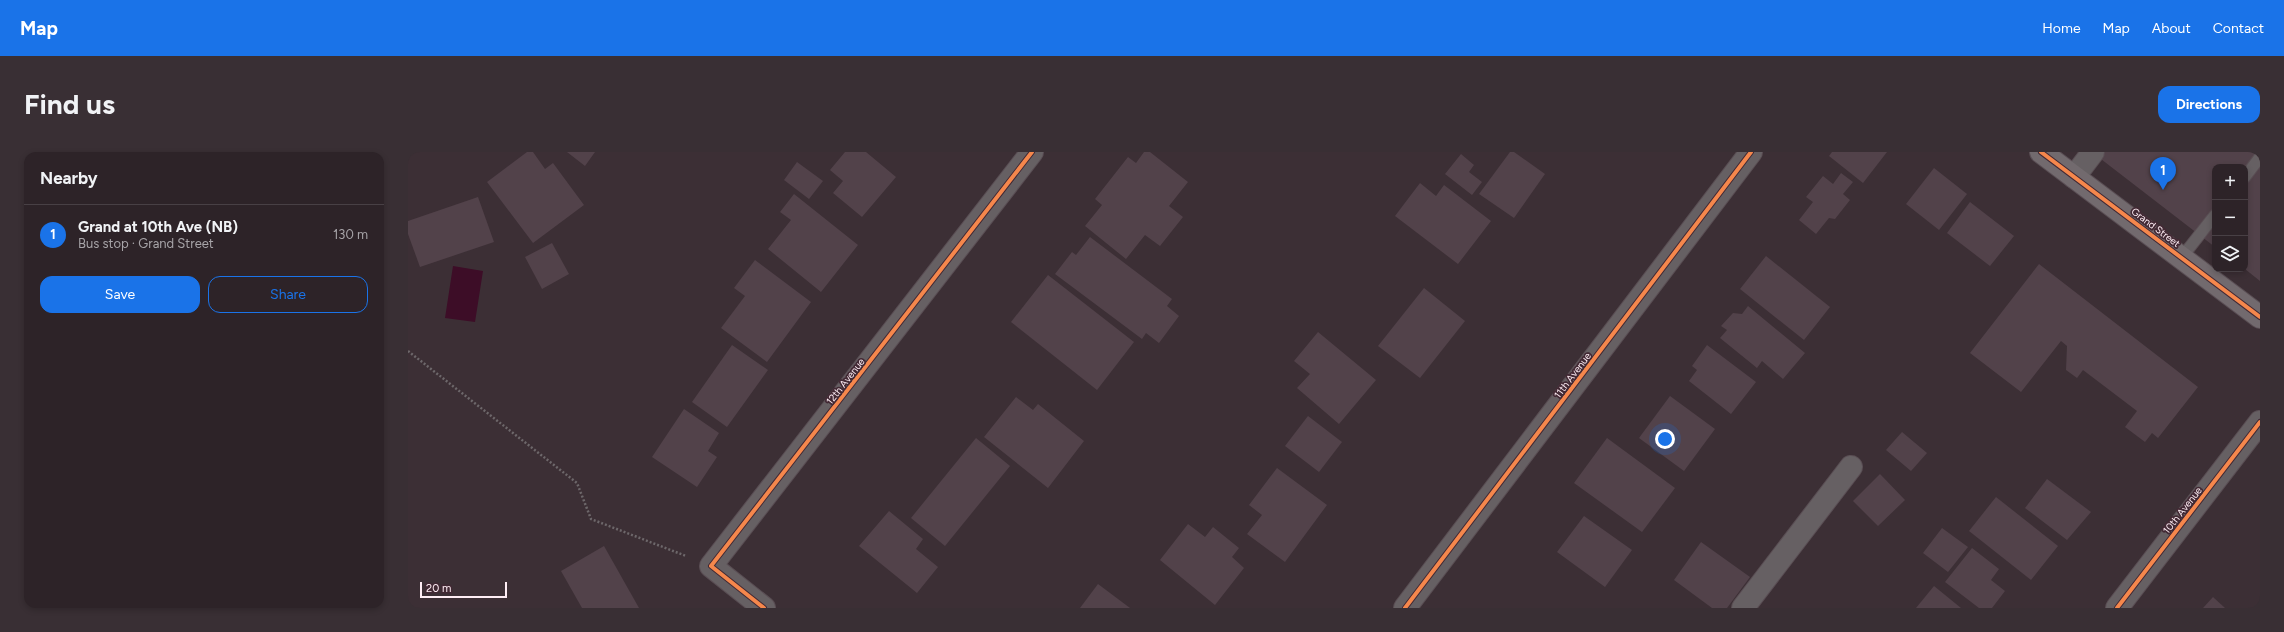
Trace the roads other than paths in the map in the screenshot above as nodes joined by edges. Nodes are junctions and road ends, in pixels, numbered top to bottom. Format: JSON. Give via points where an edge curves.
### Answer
{"nodes":[{"id":1,"x":1032,"y":152,"type":"edge"},
{"id":2,"x":1751,"y":152,"type":"edge"},
{"id":3,"x":2041,"y":152,"type":"edge"},
{"id":4,"x":2093,"y":152,"type":"edge"},
{"id":5,"x":2260,"y":157,"type":"edge"},
{"id":6,"x":2248,"y":172,"type":"edge"},
{"id":7,"x":2074,"y":177,"type":"junction"},
{"id":8,"x":2212,"y":219,"type":"edge"},
{"id":9,"x":2182,"y":258,"type":"junction"},
{"id":10,"x":2260,"y":317,"type":"edge"},
{"id":11,"x":2260,"y":422,"type":"edge"},
{"id":12,"x":1851,"y":467,"type":"dead end"},
{"id":13,"x":764,"y":608,"type":"edge"},
{"id":14,"x":1405,"y":608,"type":"edge"},
{"id":15,"x":1743,"y":608,"type":"edge"},
{"id":16,"x":2117,"y":608,"type":"edge"}],
"edges":[{"from":1,"to":13,"type":"street","name":"12th Avenue","via":[[711,566]]},
{"from":2,"to":14,"type":"street","name":"11th Avenue"},
{"from":3,"to":7,"type":"street","name":"Grand Street"},
{"from":4,"to":7,"type":"street"},
{"from":5,"to":6,"type":"lane"},
{"from":7,"to":9,"type":"street","name":"Grand Street"},
{"from":8,"to":9,"type":"lane"},
{"from":9,"to":10,"type":"street","name":"Grand Street"},
{"from":11,"to":16,"type":"street","name":"10th Avenue"},
{"from":12,"to":15,"type":"street"}]}
